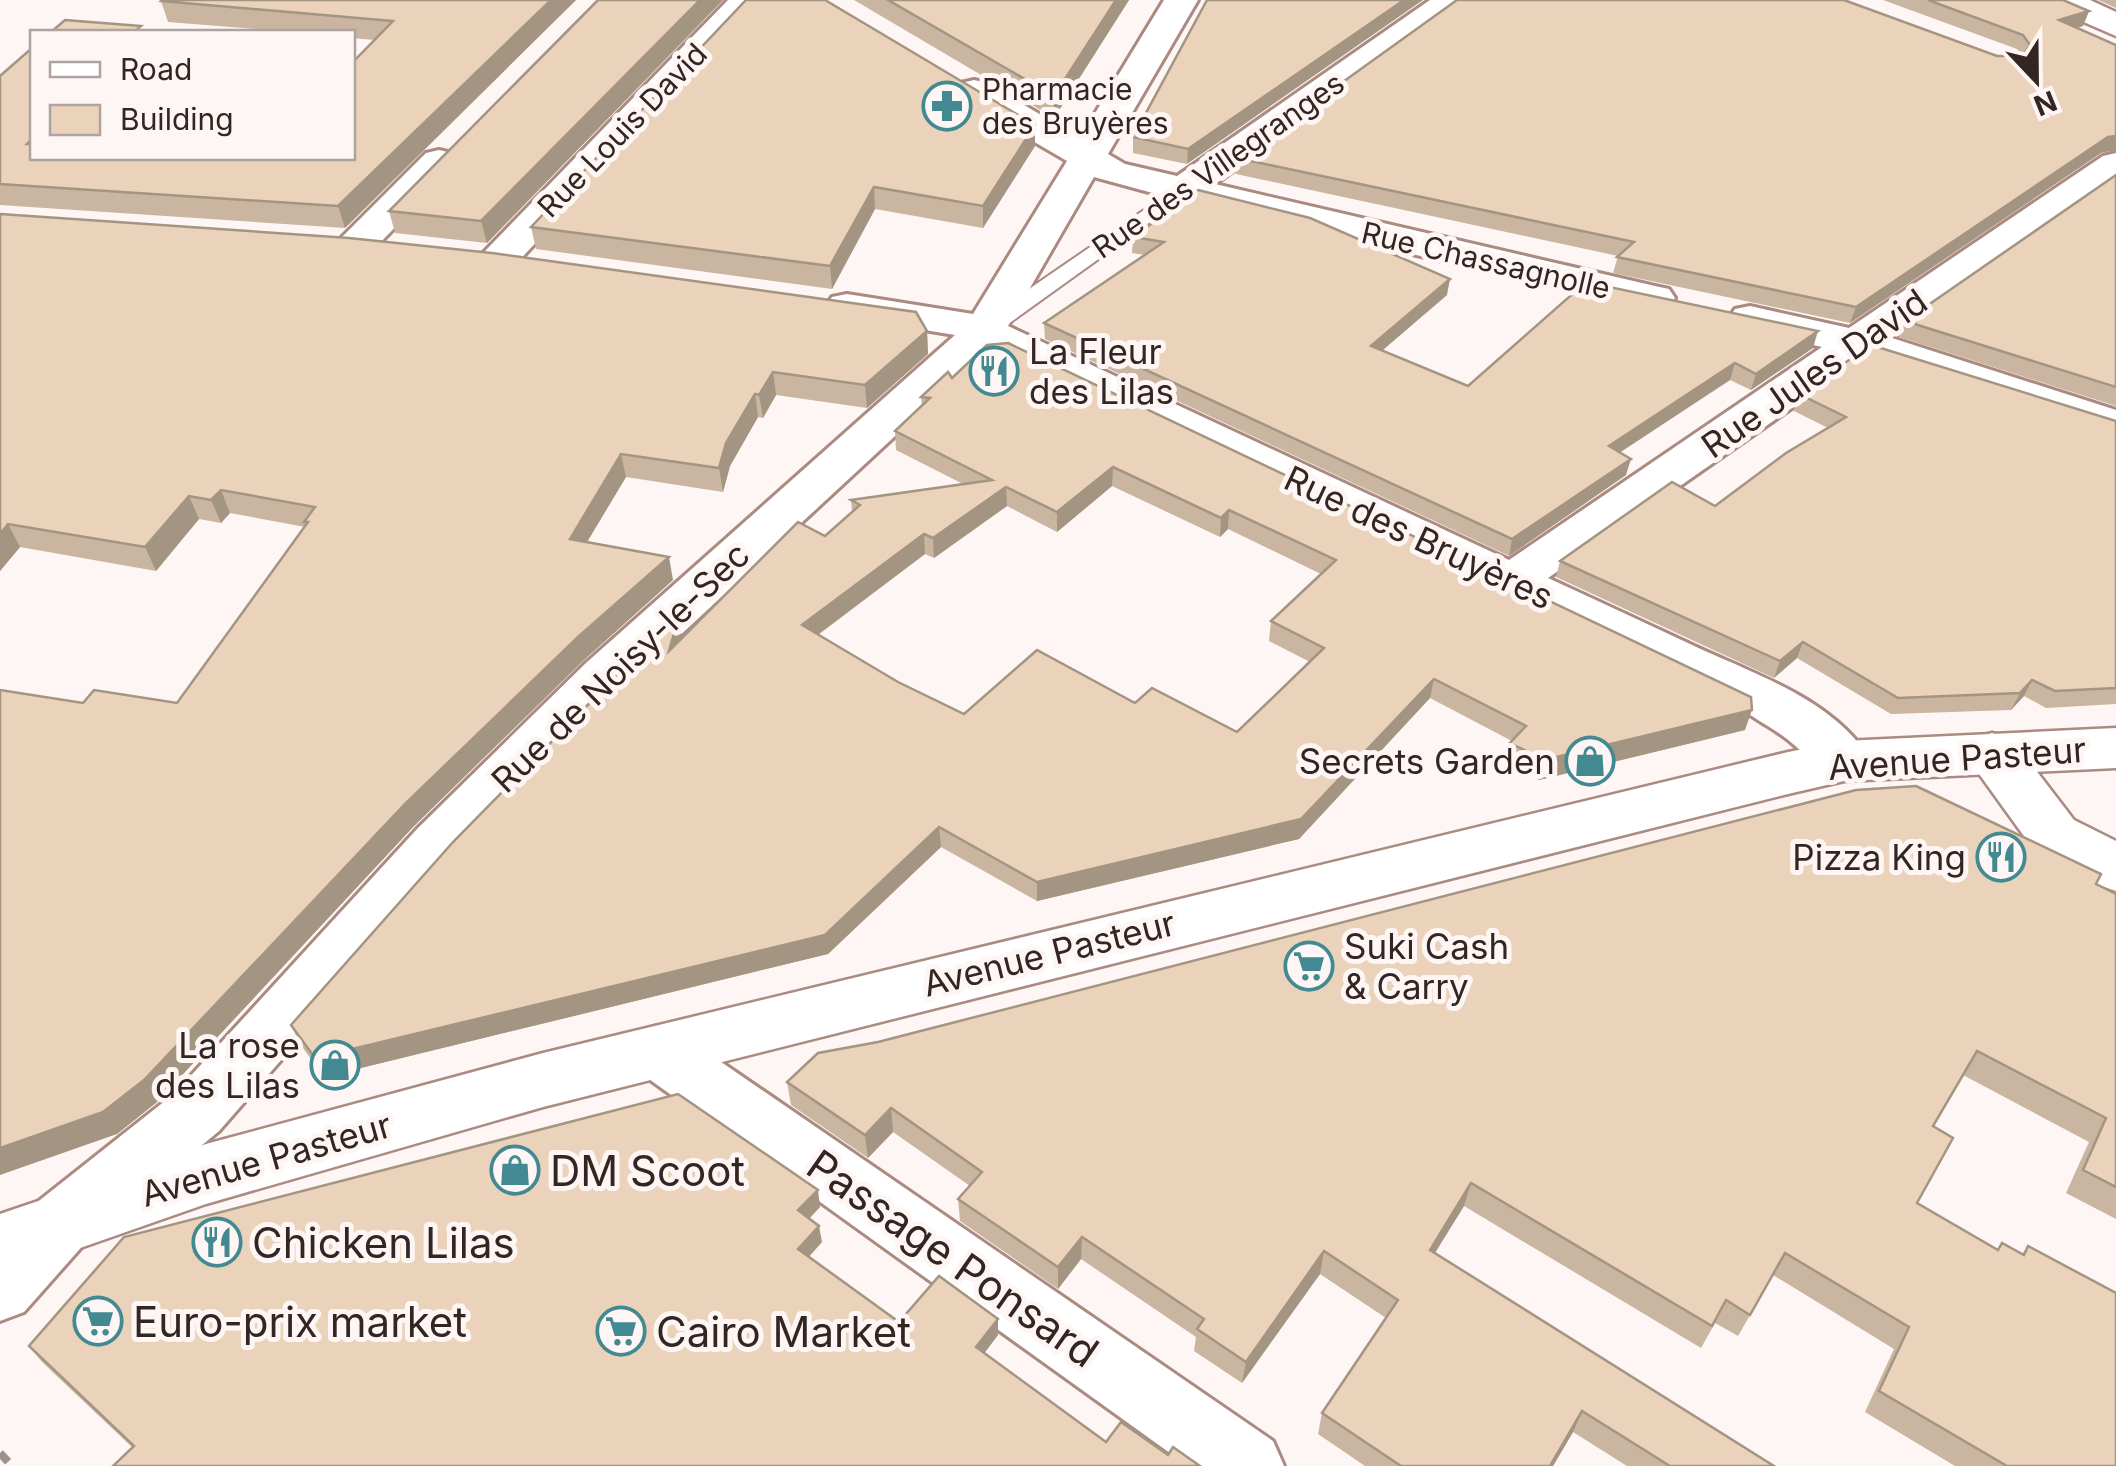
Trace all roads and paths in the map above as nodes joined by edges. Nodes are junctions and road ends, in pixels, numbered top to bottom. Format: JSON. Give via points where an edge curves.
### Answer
{"nodes":[{"id":1,"x":746,"y":0,"type":"edge"},
{"id":2,"x":1180,"y":0,"type":"edge"},
{"id":3,"x":1452,"y":0,"type":"edge"},
{"id":4,"x":2061,"y":0,"type":"edge"},
{"id":5,"x":2116,"y":25,"type":"edge"},
{"id":6,"x":937,"y":69,"type":"edge"},
{"id":7,"x":463,"y":138,"type":"edge"},
{"id":8,"x":1087,"y":160,"type":"junction"},
{"id":9,"x":2116,"y":164,"type":"edge"},
{"id":10,"x":1182,"y":190,"type":"junction"},
{"id":11,"x":314,"y":242,"type":"edge"},
{"id":12,"x":356,"y":246,"type":"junction"},
{"id":13,"x":409,"y":251,"type":"edge"},
{"id":14,"x":499,"y":261,"type":"edge"},
{"id":15,"x":812,"y":302,"type":"edge"},
{"id":16,"x":984,"y":331,"type":"junction"},
{"id":17,"x":1860,"y":342,"type":"junction"},
{"id":18,"x":2116,"y":425,"type":"edge"},
{"id":19,"x":1511,"y":581,"type":"junction"},
{"id":20,"x":2116,"y":748,"type":"edge"},
{"id":21,"x":1992,"y":753,"type":"junction"},
{"id":22,"x":1844,"y":760,"type":"junction"},
{"id":23,"x":2116,"y":868,"type":"edge"},
{"id":24,"x":657,"y":1051,"type":"junction"},
{"id":25,"x":64,"y":1221,"type":"junction"},
{"id":26,"x":0,"y":1245,"type":"edge"},
{"id":27,"x":0,"y":1290,"type":"edge"},
{"id":28,"x":0,"y":1453,"type":"edge"},
{"id":29,"x":12,"y":1466,"type":"edge"},
{"id":30,"x":1248,"y":1466,"type":"edge"}],
"edges":[{"from":1,"to":14,"type":"street","name":"Rue Louis David"},
{"from":2,"to":8,"type":"street","name":"Rue de Noisy-le-Sec"},
{"from":3,"to":10,"type":"street","name":"Rue des Villegranges"},
{"from":4,"to":5,"type":"main road"},
{"from":6,"to":8,"type":"street","name":"Rue Chassagnolle"},
{"from":7,"to":12,"type":"street"},
{"from":8,"to":10,"type":"street","name":"Rue Chassagnolle"},
{"from":8,"to":16,"type":"street","name":"Rue de Noisy-le-Sec"},
{"from":9,"to":17,"type":"street","name":"Rue Jules David"},
{"from":10,"to":16,"type":"lane","name":"Rue des Villegranges"},
{"from":10,"to":17,"type":"street","name":"Rue Chassagnolle"},
{"from":11,"to":12,"type":"street"},
{"from":12,"to":13,"type":"street"},
{"from":15,"to":16,"type":"street","name":"Rue des Bruyères","via":[[950,320]]},
{"from":16,"to":19,"type":"street","name":"Rue des Bruyères"},
{"from":16,"to":25,"type":"street","name":"Rue de Noisy-le-Sec","via":[[604,676],[437,844],[197,1112]]},
{"from":17,"to":18,"type":"street","name":"Rue Chassagnolle"},
{"from":17,"to":19,"type":"street","name":"Rue Jules David"},
{"from":19,"to":22,"type":"street","name":"Rue des Bruyères","via":[[1770,702]]},
{"from":20,"to":21,"type":"main road","name":"Avenue Pasteur"},
{"from":21,"to":22,"type":"main road","name":"Avenue Pasteur"},
{"from":21,"to":23,"type":"main road","via":[[2054,835]]},
{"from":22,"to":24,"type":"main road","name":"Avenue Pasteur"},
{"from":24,"to":25,"type":"main road","name":"Avenue Pasteur","via":[[304,1145]]},
{"from":24,"to":30,"type":"street","name":"Passage Ponsard"},
{"from":25,"to":26,"type":"main road","name":"Avenue Pasteur"},
{"from":25,"to":27,"type":"street","name":"Rue de Noisy-le-Sec"},
{"from":28,"to":29,"type":"path"}]}
